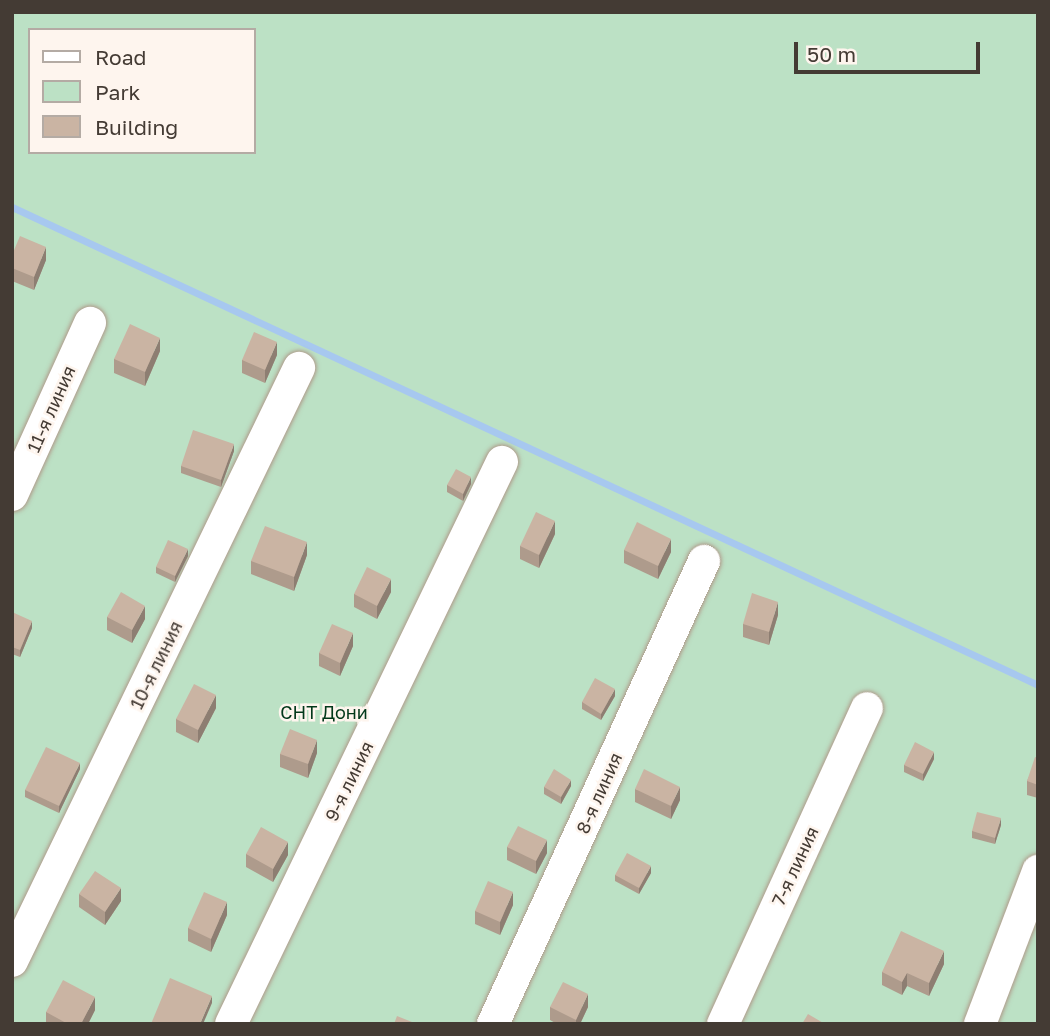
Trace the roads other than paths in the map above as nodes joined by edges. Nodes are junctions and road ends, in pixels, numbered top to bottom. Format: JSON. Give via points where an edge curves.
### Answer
{"nodes":[{"id":1,"x":90,"y":323,"type":"dead end"},
{"id":2,"x":299,"y":368,"type":"dead end"},
{"id":3,"x":502,"y":462,"type":"dead end"},
{"id":4,"x":12,"y":495,"type":"edge"},
{"id":5,"x":704,"y":561,"type":"dead end"},
{"id":6,"x":867,"y":708,"type":"dead end"},
{"id":7,"x":1038,"y":871,"type":"edge"},
{"id":8,"x":12,"y":961,"type":"edge"},
{"id":9,"x":231,"y":1024,"type":"edge"},
{"id":10,"x":494,"y":1024,"type":"edge"},
{"id":11,"x":723,"y":1024,"type":"edge"},
{"id":12,"x":980,"y":1024,"type":"edge"}],
"edges":[{"from":1,"to":4,"type":"lane","name":"11-я линия"},
{"from":2,"to":8,"type":"lane","name":"10-я линия"},
{"from":3,"to":9,"type":"lane","name":"9-я линия"},
{"from":5,"to":10,"type":"lane","name":"8-я линия"},
{"from":6,"to":11,"type":"lane","name":"7-я линия"},
{"from":7,"to":12,"type":"lane"}]}
